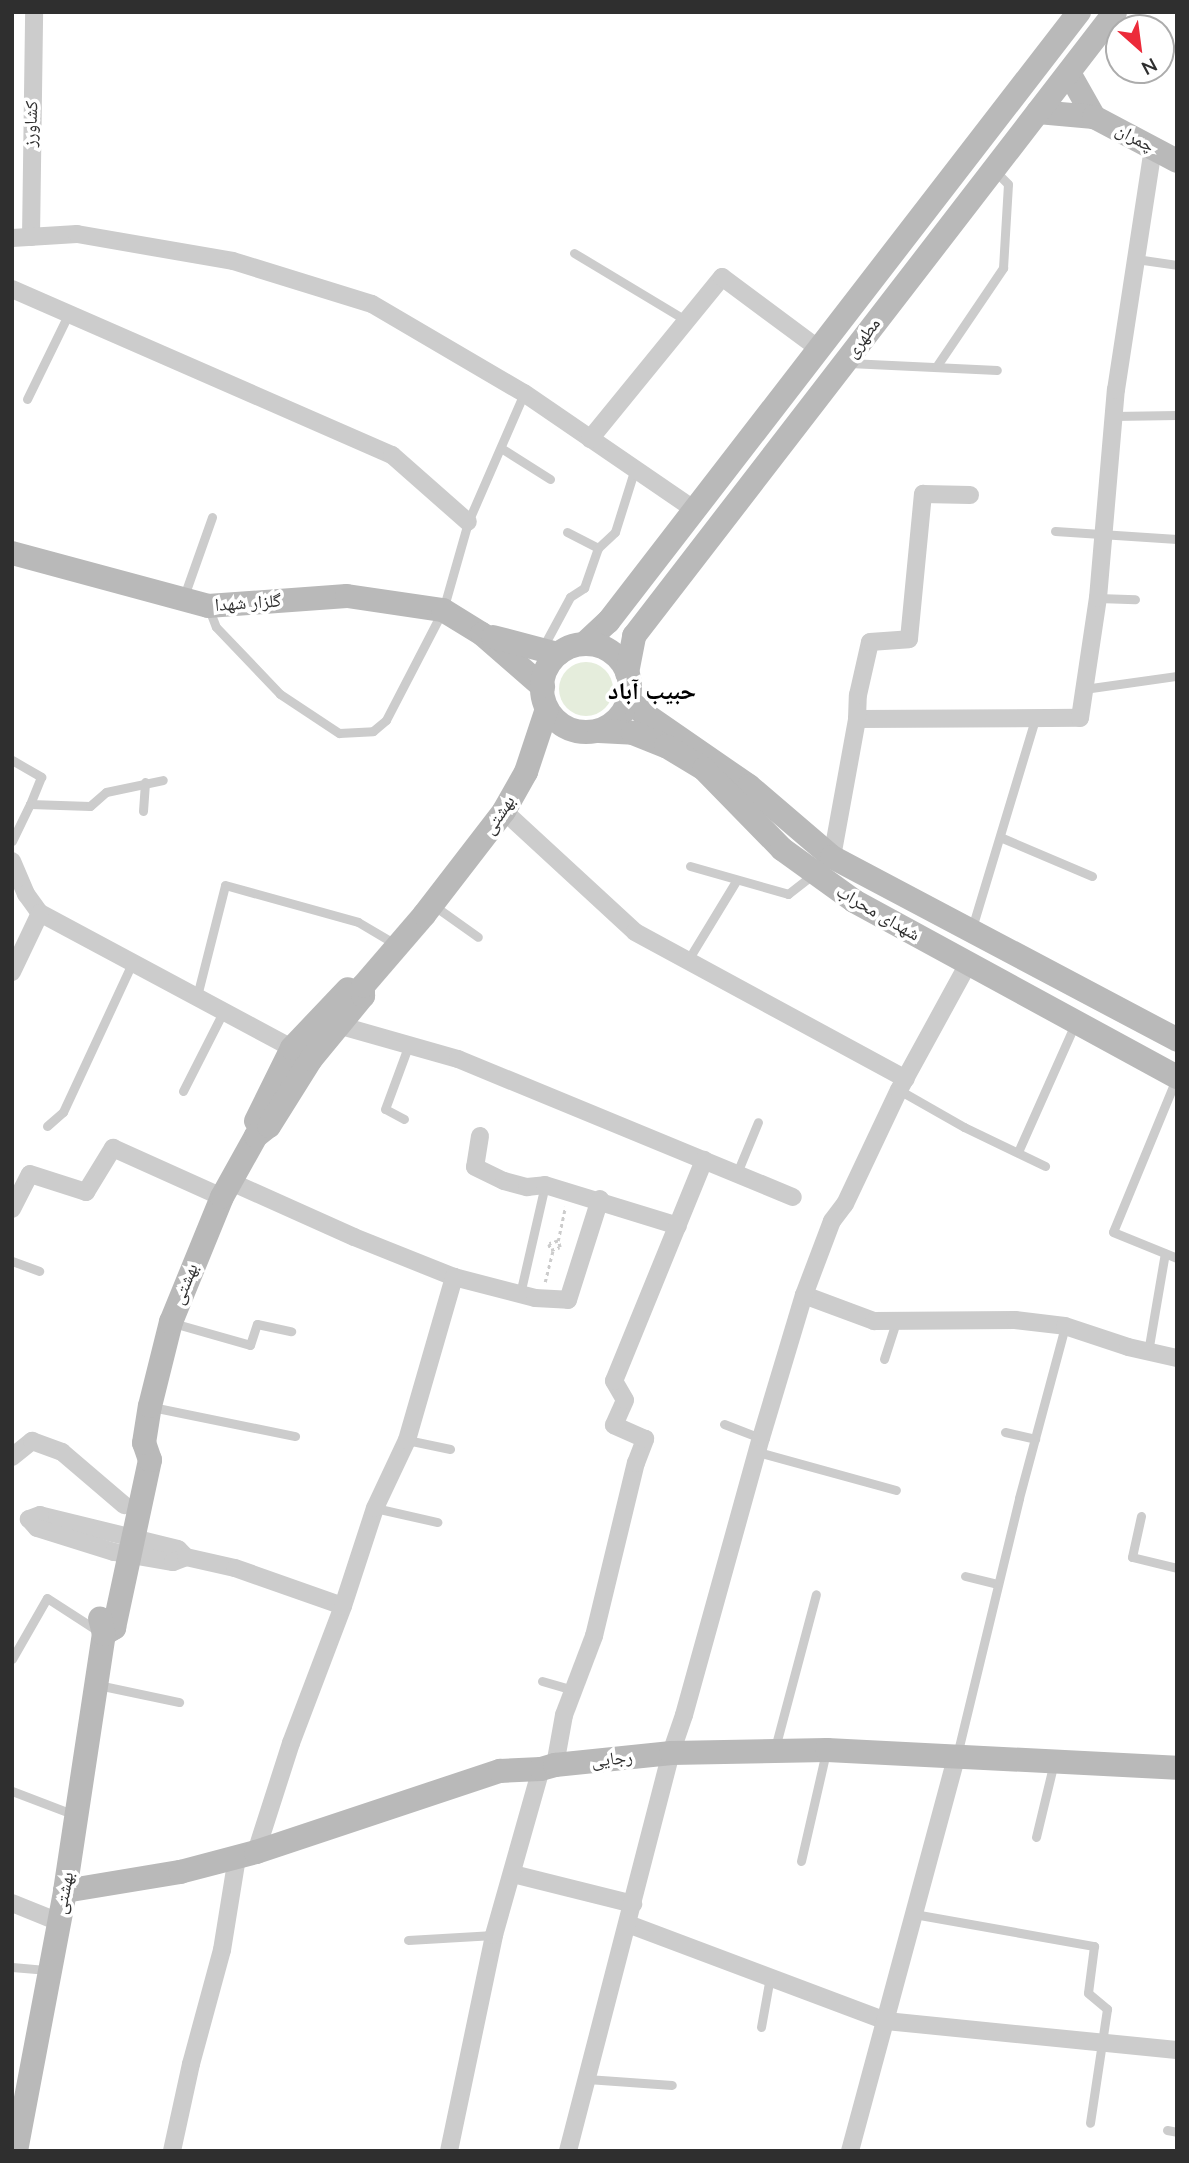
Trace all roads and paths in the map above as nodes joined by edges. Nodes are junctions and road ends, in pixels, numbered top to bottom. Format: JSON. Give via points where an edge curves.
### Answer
{"nodes":[{"id":1,"x":34,"y":12,"type":"edge"},
{"id":2,"x":1079,"y":12,"type":"edge"},
{"id":3,"x":1115,"y":12,"type":"edge"},
{"id":4,"x":1069,"y":73,"type":"junction"},
{"id":5,"x":1038,"y":112,"type":"junction"},
{"id":6,"x":1094,"y":117,"type":"junction"},
{"id":7,"x":1153,"y":148,"type":"junction"},
{"id":8,"x":1177,"y":161,"type":"edge"},
{"id":9,"x":992,"y":169,"type":"junction"},
{"id":10,"x":21,"y":237,"type":"edge"},
{"id":11,"x":574,"y":253,"type":"dead end"},
{"id":12,"x":1136,"y":259,"type":"junction"},
{"id":13,"x":1177,"y":265,"type":"edge"},
{"id":14,"x":12,"y":289,"type":"edge"},
{"id":15,"x":69,"y":313,"type":"junction"},
{"id":16,"x":687,"y":321,"type":"junction"},
{"id":17,"x":819,"y":349,"type":"junction"},
{"id":18,"x":844,"y":363,"type":"junction"},
{"id":19,"x":936,"y":367,"type":"junction"},
{"id":20,"x":997,"y":370,"type":"dead end"},
{"id":21,"x":524,"y":393,"type":"junction"},
{"id":22,"x":27,"y":399,"type":"dead end"},
{"id":23,"x":1177,"y":415,"type":"edge"},
{"id":24,"x":1113,"y":416,"type":"junction"},
{"id":25,"x":590,"y":439,"type":"junction"},
{"id":26,"x":500,"y":448,"type":"junction"},
{"id":27,"x":635,"y":468,"type":"junction"},
{"id":28,"x":550,"y":480,"type":"dead end"},
{"id":29,"x":970,"y":495,"type":"dead end"},
{"id":30,"x":695,"y":510,"type":"junction"},
{"id":31,"x":212,"y":517,"type":"dead end"},
{"id":32,"x":468,"y":522,"type":"junction"},
{"id":33,"x":1055,"y":531,"type":"dead end"},
{"id":34,"x":567,"y":532,"type":"dead end"},
{"id":35,"x":1102,"y":532,"type":"junction"},
{"id":36,"x":1177,"y":539,"type":"edge"},
{"id":37,"x":597,"y":548,"type":"junction"},
{"id":38,"x":12,"y":553,"type":"edge"},
{"id":39,"x":627,"y":597,"type":"junction"},
{"id":40,"x":1098,"y":598,"type":"junction"},
{"id":41,"x":1135,"y":599,"type":"dead end"},
{"id":42,"x":183,"y":600,"type":"junction"},
{"id":43,"x":208,"y":606,"type":"junction"},
{"id":44,"x":443,"y":610,"type":"junction"},
{"id":45,"x":652,"y":613,"type":"junction"},
{"id":46,"x":482,"y":634,"type":"junction"},
{"id":47,"x":584,"y":644,"type":"junction"},
{"id":48,"x":550,"y":652,"type":"junction"},
{"id":49,"x":627,"y":673,"type":"junction"},
{"id":50,"x":1177,"y":676,"type":"edge"},
{"id":51,"x":1082,"y":690,"type":"junction"},
{"id":52,"x":545,"y":698,"type":"junction"},
{"id":53,"x":628,"y":700,"type":"junction"},
{"id":54,"x":857,"y":719,"type":"junction"},
{"id":55,"x":1035,"y":719,"type":"junction"},
{"id":56,"x":568,"y":729,"type":"junction"},
{"id":57,"x":599,"y":731,"type":"junction"},
{"id":58,"x":12,"y":760,"type":"edge"},
{"id":59,"x":526,"y":772,"type":"junction"},
{"id":60,"x":163,"y":780,"type":"dead end"},
{"id":61,"x":145,"y":782,"type":"junction"},
{"id":62,"x":30,"y":804,"type":"junction"},
{"id":63,"x":143,"y":811,"type":"dead end"},
{"id":64,"x":504,"y":811,"type":"junction"},
{"id":65,"x":801,"y":833,"type":"junction"},
{"id":66,"x":1000,"y":837,"type":"junction"},
{"id":67,"x":12,"y":841,"type":"edge"},
{"id":68,"x":782,"y":849,"type":"junction"},
{"id":69,"x":12,"y":861,"type":"edge"},
{"id":70,"x":823,"y":865,"type":"junction"},
{"id":71,"x":691,"y":866,"type":"dead end"},
{"id":72,"x":1092,"y":876,"type":"dead end"},
{"id":73,"x":736,"y":881,"type":"junction"},
{"id":74,"x":432,"y":904,"type":"junction"},
{"id":75,"x":40,"y":913,"type":"junction"},
{"id":76,"x":972,"y":930,"type":"junction"},
{"id":77,"x":478,"y":937,"type":"dead end"},
{"id":78,"x":398,"y":946,"type":"junction"},
{"id":79,"x":688,"y":960,"type":"junction"},
{"id":80,"x":133,"y":961,"type":"junction"},
{"id":81,"x":968,"y":964,"type":"junction"},
{"id":82,"x":12,"y":972,"type":"edge"},
{"id":83,"x":363,"y":986,"type":"junction"},
{"id":84,"x":197,"y":996,"type":"junction"},
{"id":85,"x":223,"y":1012,"type":"junction"},
{"id":86,"x":1076,"y":1021,"type":"junction"},
{"id":87,"x":338,"y":1025,"type":"junction"},
{"id":88,"x":1152,"y":1026,"type":"junction"},
{"id":89,"x":1177,"y":1040,"type":"edge"},
{"id":90,"x":409,"y":1044,"type":"junction"},
{"id":91,"x":302,"y":1054,"type":"junction"},
{"id":92,"x":1134,"y":1055,"type":"junction"},
{"id":93,"x":1177,"y":1077,"type":"edge"},
{"id":94,"x":903,"y":1084,"type":"junction"},
{"id":95,"x":183,"y":1091,"type":"dead end"},
{"id":96,"x":404,"y":1119,"type":"dead end"},
{"id":97,"x":758,"y":1122,"type":"dead end"},
{"id":98,"x":47,"y":1126,"type":"dead end"},
{"id":99,"x":480,"y":1136,"type":"dead end"},
{"id":100,"x":1018,"y":1152,"type":"junction"},
{"id":101,"x":704,"y":1160,"type":"junction"},
{"id":102,"x":1045,"y":1166,"type":"dead end"},
{"id":103,"x":737,"y":1173,"type":"junction"},
{"id":104,"x":545,"y":1185,"type":"junction"},
{"id":105,"x":225,"y":1189,"type":"junction"},
{"id":106,"x":569,"y":1191,"type":"junction"},
{"id":107,"x":793,"y":1197,"type":"dead end"},
{"id":108,"x":600,"y":1199,"type":"junction"},
{"id":109,"x":12,"y":1209,"type":"edge"},
{"id":110,"x":678,"y":1226,"type":"junction"},
{"id":111,"x":558,"y":1241,"type":"junction"},
{"id":112,"x":553,"y":1251,"type":"junction"},
{"id":113,"x":1165,"y":1253,"type":"junction"},
{"id":114,"x":1177,"y":1258,"type":"edge"},
{"id":115,"x":12,"y":1261,"type":"edge"},
{"id":116,"x":39,"y":1271,"type":"dead end"},
{"id":117,"x":454,"y":1277,"type":"junction"},
{"id":118,"x":520,"y":1294,"type":"junction"},
{"id":119,"x":804,"y":1295,"type":"junction"},
{"id":120,"x":540,"y":1298,"type":"junction"},
{"id":121,"x":896,"y":1321,"type":"junction"},
{"id":122,"x":171,"y":1322,"type":"junction"},
{"id":123,"x":1065,"y":1326,"type":"junction"},
{"id":124,"x":291,"y":1331,"type":"dead end"},
{"id":125,"x":1148,"y":1352,"type":"junction"},
{"id":126,"x":1177,"y":1358,"type":"edge"},
{"id":127,"x":884,"y":1359,"type":"dead end"},
{"id":128,"x":150,"y":1406,"type":"junction"},
{"id":129,"x":724,"y":1424,"type":"dead end"},
{"id":130,"x":1005,"y":1432,"type":"dead end"},
{"id":131,"x":295,"y":1436,"type":"dead end"},
{"id":132,"x":407,"y":1440,"type":"junction"},
{"id":133,"x":1035,"y":1440,"type":"junction"},
{"id":134,"x":144,"y":1443,"type":"junction"},
{"id":135,"x":759,"y":1445,"type":"junction"},
{"id":136,"x":450,"y":1449,"type":"dead end"},
{"id":137,"x":12,"y":1457,"type":"edge"},
{"id":138,"x":896,"y":1490,"type":"dead end"},
{"id":139,"x":124,"y":1505,"type":"junction"},
{"id":140,"x":375,"y":1508,"type":"junction"},
{"id":141,"x":1141,"y":1516,"type":"dead end"},
{"id":142,"x":21,"y":1517,"type":"edge"},
{"id":143,"x":437,"y":1522,"type":"dead end"},
{"id":144,"x":124,"y":1545,"type":"junction"},
{"id":145,"x":1177,"y":1568,"type":"edge"},
{"id":146,"x":965,"y":1576,"type":"dead end"},
{"id":147,"x":998,"y":1584,"type":"junction"},
{"id":148,"x":816,"y":1594,"type":"dead end"},
{"id":149,"x":343,"y":1606,"type":"junction"},
{"id":150,"x":104,"y":1634,"type":"junction"},
{"id":151,"x":12,"y":1660,"type":"edge"},
{"id":152,"x":542,"y":1681,"type":"dead end"},
{"id":153,"x":96,"y":1684,"type":"junction"},
{"id":154,"x":573,"y":1690,"type":"junction"},
{"id":155,"x":180,"y":1702,"type":"dead end"},
{"id":156,"x":774,"y":1750,"type":"junction"},
{"id":157,"x":827,"y":1750,"type":"junction"},
{"id":158,"x":671,"y":1752,"type":"junction"},
{"id":159,"x":957,"y":1755,"type":"junction"},
{"id":160,"x":1054,"y":1761,"type":"junction"},
{"id":161,"x":548,"y":1767,"type":"junction"},
{"id":162,"x":1177,"y":1768,"type":"edge"},
{"id":163,"x":12,"y":1791,"type":"edge"},
{"id":164,"x":76,"y":1816,"type":"junction"},
{"id":165,"x":1036,"y":1837,"type":"dead end"},
{"id":166,"x":246,"y":1854,"type":"junction"},
{"id":167,"x":801,"y":1861,"type":"dead end"},
{"id":168,"x":513,"y":1874,"type":"junction"},
{"id":169,"x":65,"y":1891,"type":"junction"},
{"id":170,"x":12,"y":1903,"type":"edge"},
{"id":171,"x":633,"y":1904,"type":"junction"},
{"id":172,"x":914,"y":1914,"type":"junction"},
{"id":173,"x":59,"y":1922,"type":"junction"},
{"id":174,"x":628,"y":1924,"type":"junction"},
{"id":175,"x":494,"y":1935,"type":"junction"},
{"id":176,"x":408,"y":1940,"type":"dead end"},
{"id":177,"x":12,"y":1967,"type":"edge"},
{"id":178,"x":50,"y":1971,"type":"junction"},
{"id":179,"x":769,"y":1977,"type":"junction"},
{"id":180,"x":886,"y":2021,"type":"junction"},
{"id":181,"x":761,"y":2027,"type":"dead end"},
{"id":182,"x":1102,"y":2040,"type":"junction"},
{"id":183,"x":1177,"y":2050,"type":"edge"},
{"id":184,"x":587,"y":2079,"type":"junction"},
{"id":185,"x":672,"y":2085,"type":"dead end"},
{"id":186,"x":1090,"y":2123,"type":"dead end"},
{"id":187,"x":16,"y":2140,"type":"edge"},
{"id":188,"x":172,"y":2151,"type":"edge"},
{"id":189,"x":449,"y":2151,"type":"edge"},
{"id":190,"x":568,"y":2151,"type":"edge"},
{"id":191,"x":850,"y":2151,"type":"edge"}],
"edges":[{"from":1,"to":10,"type":"street","name":"کشاورز"},
{"from":2,"to":17,"type":"street","name":"مطهری"},
{"from":3,"to":4,"type":"street","name":"مطهری"},
{"from":4,"to":5,"type":"street","name":"مطهری"},
{"from":4,"to":6,"type":"street"},
{"from":5,"to":6,"type":"street"},
{"from":5,"to":9,"type":"street","name":"مطهری"},
{"from":6,"to":7,"type":"street","name":"چمران"},
{"from":7,"to":8,"type":"street","name":"چمران"},
{"from":7,"to":12,"type":"street"},
{"from":9,"to":18,"type":"street","name":"مطهری"},
{"from":9,"to":19,"type":"lane","via":[[1008,184],[1003,268]]},
{"from":10,"to":21,"type":"street","via":[[77,234],[233,261],[372,304]]},
{"from":11,"to":16,"type":"lane"},
{"from":12,"to":13,"type":"lane"},
{"from":12,"to":24,"type":"street"},
{"from":14,"to":15,"type":"street"},
{"from":15,"to":22,"type":"lane"},
{"from":15,"to":32,"type":"street","via":[[392,455]]},
{"from":16,"to":17,"type":"street","via":[[722,278]]},
{"from":16,"to":25,"type":"street"},
{"from":17,"to":30,"type":"street","name":"مطهری"},
{"from":18,"to":19,"type":"lane"},
{"from":18,"to":45,"type":"street","name":"مطهری"},
{"from":19,"to":20,"type":"lane"},
{"from":21,"to":25,"type":"street"},
{"from":21,"to":26,"type":"lane"},
{"from":23,"to":24,"type":"lane"},
{"from":24,"to":35,"type":"street"},
{"from":25,"to":27,"type":"street"},
{"from":26,"to":28,"type":"lane"},
{"from":26,"to":32,"type":"lane"},
{"from":27,"to":30,"type":"street"},
{"from":27,"to":37,"type":"lane","via":[[615,532]]},
{"from":29,"to":54,"type":"street","via":[[923,494],[909,639],[870,642]]},
{"from":30,"to":39,"type":"street","name":"مطهری"},
{"from":31,"to":42,"type":"lane"},
{"from":32,"to":44,"type":"lane"},
{"from":33,"to":35,"type":"lane"},
{"from":34,"to":37,"type":"lane"},
{"from":35,"to":36,"type":"lane"},
{"from":35,"to":40,"type":"street"},
{"from":37,"to":48,"type":"lane","via":[[584,588],[570,597]]},
{"from":38,"to":42,"type":"street","name":"گلزار شهدا"},
{"from":39,"to":45,"type":"street","via":[[630,615],[639,618]]},
{"from":39,"to":47,"type":"street","name":"مطهری"},
{"from":40,"to":41,"type":"lane"},
{"from":40,"to":51,"type":"street"},
{"from":42,"to":43,"type":"street","name":"گلزار شهدا"},
{"from":43,"to":44,"type":"street","name":"گلزار شهدا","via":[[347,596]]},
{"from":43,"to":44,"type":"lane","via":[[216,627],[280,694],[339,733],[373,731],[386,720]]},
{"from":44,"to":46,"type":"street","name":"گلزار شهدا"},
{"from":45,"to":49,"type":"street","name":"مطهری","via":[[634,636]]},
{"from":46,"to":48,"type":"street"},
{"from":46,"to":52,"type":"street"},
{"from":47,"to":48,"type":"street"},
{"from":47,"to":49,"type":"street","via":[[610,652]]},
{"from":48,"to":52,"type":"street"},
{"from":49,"to":53,"type":"street"},
{"from":50,"to":51,"type":"lane"},
{"from":51,"to":55,"type":"street","via":[[1080,718]]},
{"from":52,"to":56,"type":"street","via":[[556,721]]},
{"from":52,"to":59,"type":"street"},
{"from":53,"to":57,"type":"street","via":[[618,718]]},
{"from":53,"to":65,"type":"street","name":"شهدای محراب","via":[[749,786]]},
{"from":54,"to":55,"type":"street"},
{"from":54,"to":70,"type":"street"},
{"from":55,"to":66,"type":"lane"},
{"from":56,"to":57,"type":"street"},
{"from":56,"to":59,"type":"street"},
{"from":57,"to":68,"type":"street","name":"شهدای محراب","via":[[633,733],[704,769]]},
{"from":58,"to":62,"type":"lane","via":[[41,777]]},
{"from":59,"to":64,"type":"street","name":"بهشتی"},
{"from":60,"to":61,"type":"lane"},
{"from":61,"to":62,"type":"lane","via":[[106,792],[90,806]]},
{"from":61,"to":63,"type":"lane"},
{"from":62,"to":67,"type":"lane"},
{"from":64,"to":74,"type":"street","name":"بهشتی"},
{"from":64,"to":79,"type":"street","via":[[635,932]]},
{"from":65,"to":68,"type":"street"},
{"from":65,"to":70,"type":"street","name":"شهدای محراب"},
{"from":66,"to":72,"type":"lane"},
{"from":66,"to":76,"type":"lane"},
{"from":68,"to":70,"type":"street","name":"شهدای محراب"},
{"from":69,"to":75,"type":"street"},
{"from":70,"to":73,"type":"lane","via":[[788,894]]},
{"from":70,"to":76,"type":"street","name":"شهدای محراب","via":[[874,882]]},
{"from":70,"to":81,"type":"street","name":"شهدای محراب","via":[[854,901]]},
{"from":71,"to":73,"type":"lane"},
{"from":73,"to":79,"type":"lane"},
{"from":74,"to":77,"type":"lane"},
{"from":74,"to":78,"type":"street","name":"بهشتی"},
{"from":75,"to":80,"type":"street"},
{"from":75,"to":82,"type":"street"},
{"from":76,"to":88,"type":"street","name":"شهدای محراب"},
{"from":78,"to":83,"type":"street","name":"بهشتی"},
{"from":78,"to":84,"type":"lane","via":[[358,922],[225,885]]},
{"from":79,"to":94,"type":"street"},
{"from":80,"to":84,"type":"street"},
{"from":80,"to":98,"type":"lane","via":[[63,1112]]},
{"from":81,"to":86,"type":"street","name":"شهدای محراب"},
{"from":81,"to":94,"type":"street"},
{"from":83,"to":87,"type":"street","name":"بهشتی","via":[[363,996]]},
{"from":83,"to":91,"type":"street","name":"بهشتی","via":[[354,983]]},
{"from":84,"to":85,"type":"street"},
{"from":85,"to":91,"type":"street"},
{"from":85,"to":95,"type":"lane"},
{"from":86,"to":92,"type":"street","name":"شهدای محراب"},
{"from":86,"to":100,"type":"lane"},
{"from":87,"to":90,"type":"street"},
{"from":87,"to":91,"type":"street","name":"بهشتی"},
{"from":88,"to":89,"type":"street","name":"شهدای محراب"},
{"from":88,"to":92,"type":"street"},
{"from":90,"to":96,"type":"lane","via":[[385,1109]]},
{"from":90,"to":101,"type":"street","via":[[458,1059]]},
{"from":91,"to":105,"type":"street","name":"بهشتی","via":[[269,1126],[256,1136]]},
{"from":92,"to":93,"type":"street","name":"شهدای محراب"},
{"from":93,"to":113,"type":"lane","via":[[1114,1232]]},
{"from":94,"to":100,"type":"lane","via":[[964,1127]]},
{"from":94,"to":119,"type":"street","via":[[845,1204],[832,1221]]},
{"from":97,"to":103,"type":"lane"},
{"from":99,"to":104,"type":"street","via":[[475,1167],[527,1187]]},
{"from":100,"to":102,"type":"lane"},
{"from":101,"to":103,"type":"street"},
{"from":101,"to":110,"type":"street"},
{"from":103,"to":107,"type":"street"},
{"from":104,"to":106,"type":"street"},
{"from":104,"to":118,"type":"lane"},
{"from":105,"to":109,"type":"street","via":[[113,1148],[86,1192],[30,1174]]},
{"from":105,"to":117,"type":"street"},
{"from":105,"to":122,"type":"street","name":"بهشتی"},
{"from":106,"to":108,"type":"street"},
{"from":106,"to":111,"type":"path"},
{"from":108,"to":110,"type":"street"},
{"from":108,"to":120,"type":"street","via":[[568,1300]]},
{"from":110,"to":154,"type":"street","via":[[614,1381],[625,1400],[614,1425],[645,1439],[594,1636]]},
{"from":111,"to":112,"type":"path","via":[[560,1247]]},
{"from":111,"to":112,"type":"path","via":[[549,1244]]},
{"from":112,"to":120,"type":"path"},
{"from":113,"to":114,"type":"lane"},
{"from":113,"to":125,"type":"lane"},
{"from":115,"to":116,"type":"lane"},
{"from":117,"to":118,"type":"street"},
{"from":117,"to":132,"type":"street"},
{"from":118,"to":120,"type":"street"},
{"from":119,"to":121,"type":"street","via":[[874,1321]]},
{"from":119,"to":135,"type":"street"},
{"from":121,"to":123,"type":"street","via":[[1015,1320]]},
{"from":121,"to":127,"type":"lane"},
{"from":122,"to":124,"type":"lane","via":[[250,1345],[257,1324]]},
{"from":122,"to":128,"type":"street","name":"بهشتی"},
{"from":123,"to":125,"type":"street"},
{"from":123,"to":133,"type":"lane"},
{"from":125,"to":126,"type":"street"},
{"from":128,"to":131,"type":"lane"},
{"from":128,"to":134,"type":"street","name":"بهشتی"},
{"from":129,"to":135,"type":"lane"},
{"from":130,"to":133,"type":"lane"},
{"from":132,"to":136,"type":"lane"},
{"from":132,"to":140,"type":"street"},
{"from":133,"to":147,"type":"lane"},
{"from":134,"to":139,"type":"street","via":[[136,1450]]},
{"from":134,"to":144,"type":"street","via":[[150,1460]]},
{"from":135,"to":138,"type":"lane"},
{"from":135,"to":158,"type":"street"},
{"from":137,"to":139,"type":"street","via":[[32,1441],[62,1451]]},
{"from":139,"to":144,"type":"street"},
{"from":140,"to":143,"type":"lane"},
{"from":140,"to":149,"type":"street"},
{"from":141,"to":145,"type":"lane","via":[[1132,1557]]},
{"from":142,"to":144,"type":"street","via":[[40,1515]]},
{"from":144,"to":149,"type":"street","via":[[173,1562],[186,1557],[235,1568]]},
{"from":144,"to":150,"type":"street","name":"بهشتی","via":[[114,1628]]},
{"from":146,"to":147,"type":"lane"},
{"from":147,"to":159,"type":"lane"},
{"from":148,"to":156,"type":"lane"},
{"from":149,"to":166,"type":"street"},
{"from":150,"to":151,"type":"lane","via":[[47,1598]]},
{"from":150,"to":153,"type":"street","name":"بهشتی"},
{"from":152,"to":154,"type":"lane"},
{"from":153,"to":155,"type":"lane"},
{"from":153,"to":164,"type":"street","name":"بهشتی"},
{"from":154,"to":161,"type":"street"},
{"from":156,"to":157,"type":"street","name":"رجایی"},
{"from":156,"to":158,"type":"street","name":"رجایی"},
{"from":157,"to":159,"type":"street","name":"رجایی"},
{"from":157,"to":167,"type":"lane"},
{"from":158,"to":161,"type":"street","name":"رجایی"},
{"from":158,"to":171,"type":"street"},
{"from":159,"to":160,"type":"street","name":"رجایی"},
{"from":159,"to":172,"type":"street"},
{"from":160,"to":162,"type":"street","name":"رجایی"},
{"from":160,"to":165,"type":"lane"},
{"from":161,"to":166,"type":"street","name":"رجایی","via":[[500,1771]]},
{"from":161,"to":168,"type":"street"},
{"from":163,"to":164,"type":"lane"},
{"from":164,"to":169,"type":"street","name":"بهشتی"},
{"from":166,"to":169,"type":"street","name":"رجایی","via":[[180,1872]]},
{"from":166,"to":188,"type":"street"},
{"from":168,"to":171,"type":"street"},
{"from":168,"to":175,"type":"street"},
{"from":169,"to":173,"type":"street","name":"بهشتی"},
{"from":170,"to":173,"type":"street"},
{"from":171,"to":174,"type":"street"},
{"from":172,"to":180,"type":"street"},
{"from":172,"to":182,"type":"lane","via":[[1094,1946],[1088,1993],[1107,2009]]},
{"from":173,"to":178,"type":"street","name":"بهشتی"},
{"from":174,"to":179,"type":"street"},
{"from":174,"to":184,"type":"street"},
{"from":175,"to":176,"type":"lane"},
{"from":175,"to":189,"type":"street"},
{"from":177,"to":178,"type":"lane"},
{"from":178,"to":187,"type":"street","name":"بهشتی"},
{"from":179,"to":180,"type":"street"},
{"from":179,"to":181,"type":"lane"},
{"from":180,"to":182,"type":"street"},
{"from":180,"to":191,"type":"street"},
{"from":182,"to":183,"type":"street"},
{"from":182,"to":186,"type":"lane"},
{"from":184,"to":185,"type":"lane"},
{"from":184,"to":190,"type":"street"}]}
